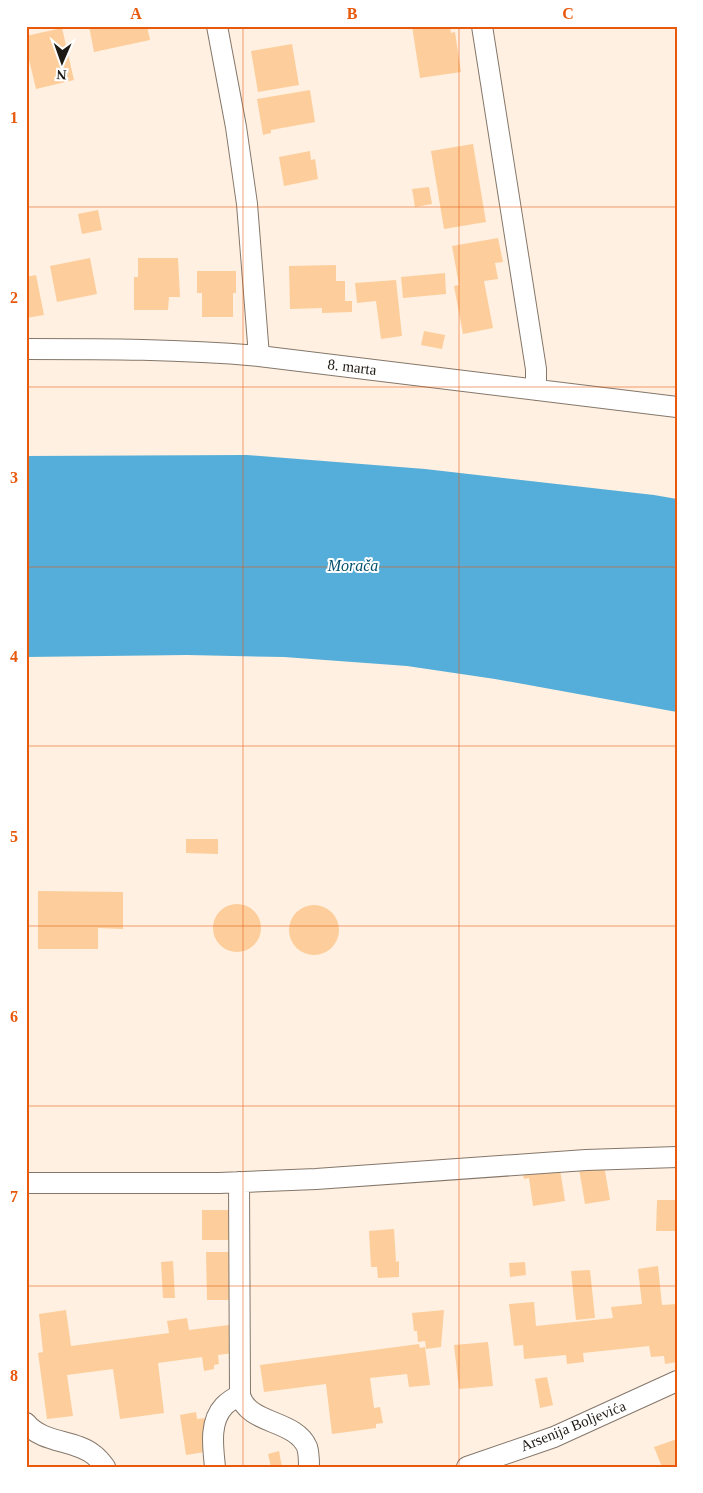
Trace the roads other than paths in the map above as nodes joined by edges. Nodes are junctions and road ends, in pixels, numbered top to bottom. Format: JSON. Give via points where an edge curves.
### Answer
{"nodes":[{"id":1,"x":217,"y":26,"type":"edge"},
{"id":2,"x":482,"y":26,"type":"edge"},
{"id":3,"x":26,"y":349,"type":"edge"},
{"id":4,"x":258,"y":356,"type":"junction"},
{"id":5,"x":536,"y":390,"type":"junction"},
{"id":6,"x":677,"y":407,"type":"edge"},
{"id":7,"x":677,"y":1157,"type":"edge"},
{"id":8,"x":239,"y":1182,"type":"junction"},
{"id":9,"x":26,"y":1183,"type":"edge"},
{"id":10,"x":677,"y":1381,"type":"edge"},
{"id":11,"x":240,"y":1395,"type":"junction"},
{"id":12,"x":26,"y":1423,"type":"edge"},
{"id":13,"x":105,"y":1467,"type":"edge"},
{"id":14,"x":215,"y":1467,"type":"edge"},
{"id":15,"x":309,"y":1467,"type":"edge"},
{"id":16,"x":467,"y":1467,"type":"edge"}],
"edges":[{"from":1,"to":4,"type":"street","via":[[247,204]]},
{"from":2,"to":5,"type":"street","via":[[536,369]]},
{"from":3,"to":4,"type":"street","name":"8. marta","via":[[200,351]]},
{"from":4,"to":5,"type":"street","name":"8. marta"},
{"from":5,"to":6,"type":"street","name":"8. marta"},
{"from":7,"to":8,"type":"street"},
{"from":8,"to":9,"type":"street"},
{"from":8,"to":11,"type":"street"},
{"from":10,"to":16,"type":"street","name":"Arsenija Boljevića","via":[[554,1437]]},
{"from":11,"to":14,"type":"street","via":[[224,1405],[218,1414],[214,1428]]},
{"from":11,"to":15,"type":"street","via":[[248,1410],[302,1439],[307,1448]]},
{"from":12,"to":13,"type":"street","via":[[48,1438],[77,1446],[94,1455]]}]}
